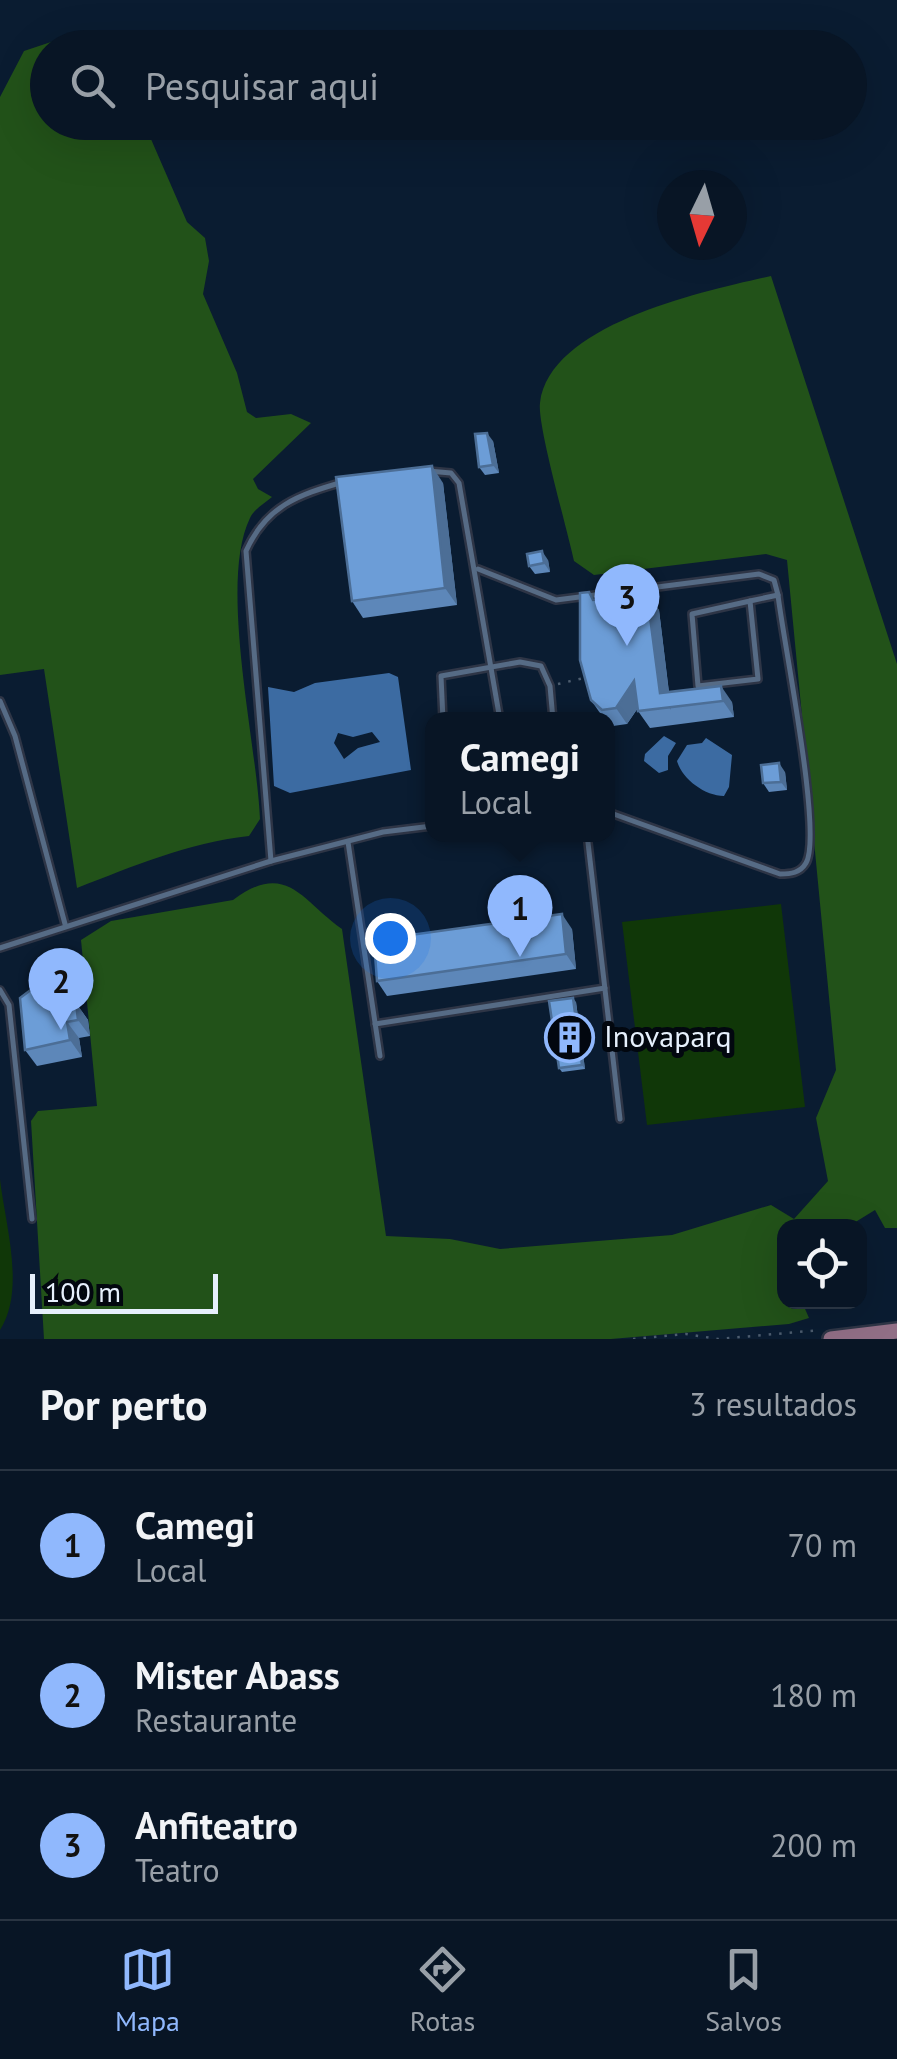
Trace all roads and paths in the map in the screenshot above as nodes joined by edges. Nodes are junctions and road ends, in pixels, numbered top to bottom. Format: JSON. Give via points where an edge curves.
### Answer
{"nodes":[{"id":1,"x":419,"y":472,"type":"edge"},
{"id":2,"x":351,"y":480,"type":"edge"},
{"id":3,"x":476,"y":568,"type":"junction"},
{"id":4,"x":778,"y":596,"type":"junction"},
{"id":5,"x":750,"y":601,"type":"junction"},
{"id":6,"x":492,"y":666,"type":"junction"},
{"id":7,"x":591,"y":676,"type":"edge"},
{"id":8,"x":550,"y":686,"type":"junction"},
{"id":9,"x":0,"y":701,"type":"edge"},
{"id":10,"x":442,"y":712,"type":"edge"},
{"id":11,"x":499,"y":712,"type":"edge"},
{"id":12,"x":552,"y":712,"type":"edge"},
{"id":13,"x":615,"y":815,"type":"edge"},
{"id":14,"x":425,"y":827,"type":"edge"},
{"id":15,"x":348,"y":842,"type":"junction"},
{"id":16,"x":589,"y":842,"type":"edge"},
{"id":17,"x":271,"y":861,"type":"junction"},
{"id":18,"x":65,"y":924,"type":"junction"},
{"id":19,"x":0,"y":948,"type":"edge"},
{"id":20,"x":606,"y":988,"type":"junction"},
{"id":21,"x":0,"y":990,"type":"edge"},
{"id":22,"x":25,"y":1002,"type":"edge"},
{"id":23,"x":9,"y":1005,"type":"junction"},
{"id":24,"x":375,"y":1024,"type":"junction"},
{"id":25,"x":380,"y":1056,"type":"dead end"},
{"id":26,"x":620,"y":1120,"type":"dead end"},
{"id":27,"x":32,"y":1218,"type":"dead end"},
{"id":28,"x":897,"y":1331,"type":"edge"},
{"id":29,"x":832,"y":1334,"type":"edge"},
{"id":30,"x":633,"y":1339,"type":"edge"}],
"edges":[{"from":1,"to":3,"type":"lane","via":[[451,472],[460,483]]},
{"from":2,"to":17,"type":"lane","via":[[271,511],[246,551]]},
{"from":3,"to":4,"type":"lane","via":[[556,600],[759,574],[774,580]]},
{"from":3,"to":6,"type":"lane"},
{"from":4,"to":5,"type":"lane"},
{"from":4,"to":13,"type":"lane","via":[[807,809],[805,865],[780,874]]},
{"from":5,"to":5,"type":"lane","via":[[692,614],[698,686],[758,679]]},
{"from":6,"to":8,"type":"lane","via":[[538,664]]},
{"from":6,"to":10,"type":"lane","via":[[439,678]]},
{"from":6,"to":11,"type":"lane"},
{"from":7,"to":8,"type":"path"},
{"from":8,"to":12,"type":"lane"},
{"from":9,"to":18,"type":"lane","via":[[16,736]]},
{"from":14,"to":15,"type":"lane"},
{"from":15,"to":17,"type":"lane"},
{"from":15,"to":24,"type":"lane"},
{"from":16,"to":20,"type":"lane"},
{"from":17,"to":18,"type":"lane"},
{"from":18,"to":19,"type":"lane"},
{"from":20,"to":24,"type":"lane"},
{"from":20,"to":26,"type":"lane"},
{"from":21,"to":23,"type":"lane"},
{"from":22,"to":23,"type":"lane"},
{"from":23,"to":27,"type":"lane"},
{"from":24,"to":25,"type":"lane"},
{"from":28,"to":29,"type":"main road"},
{"from":29,"to":30,"type":"path"}]}
